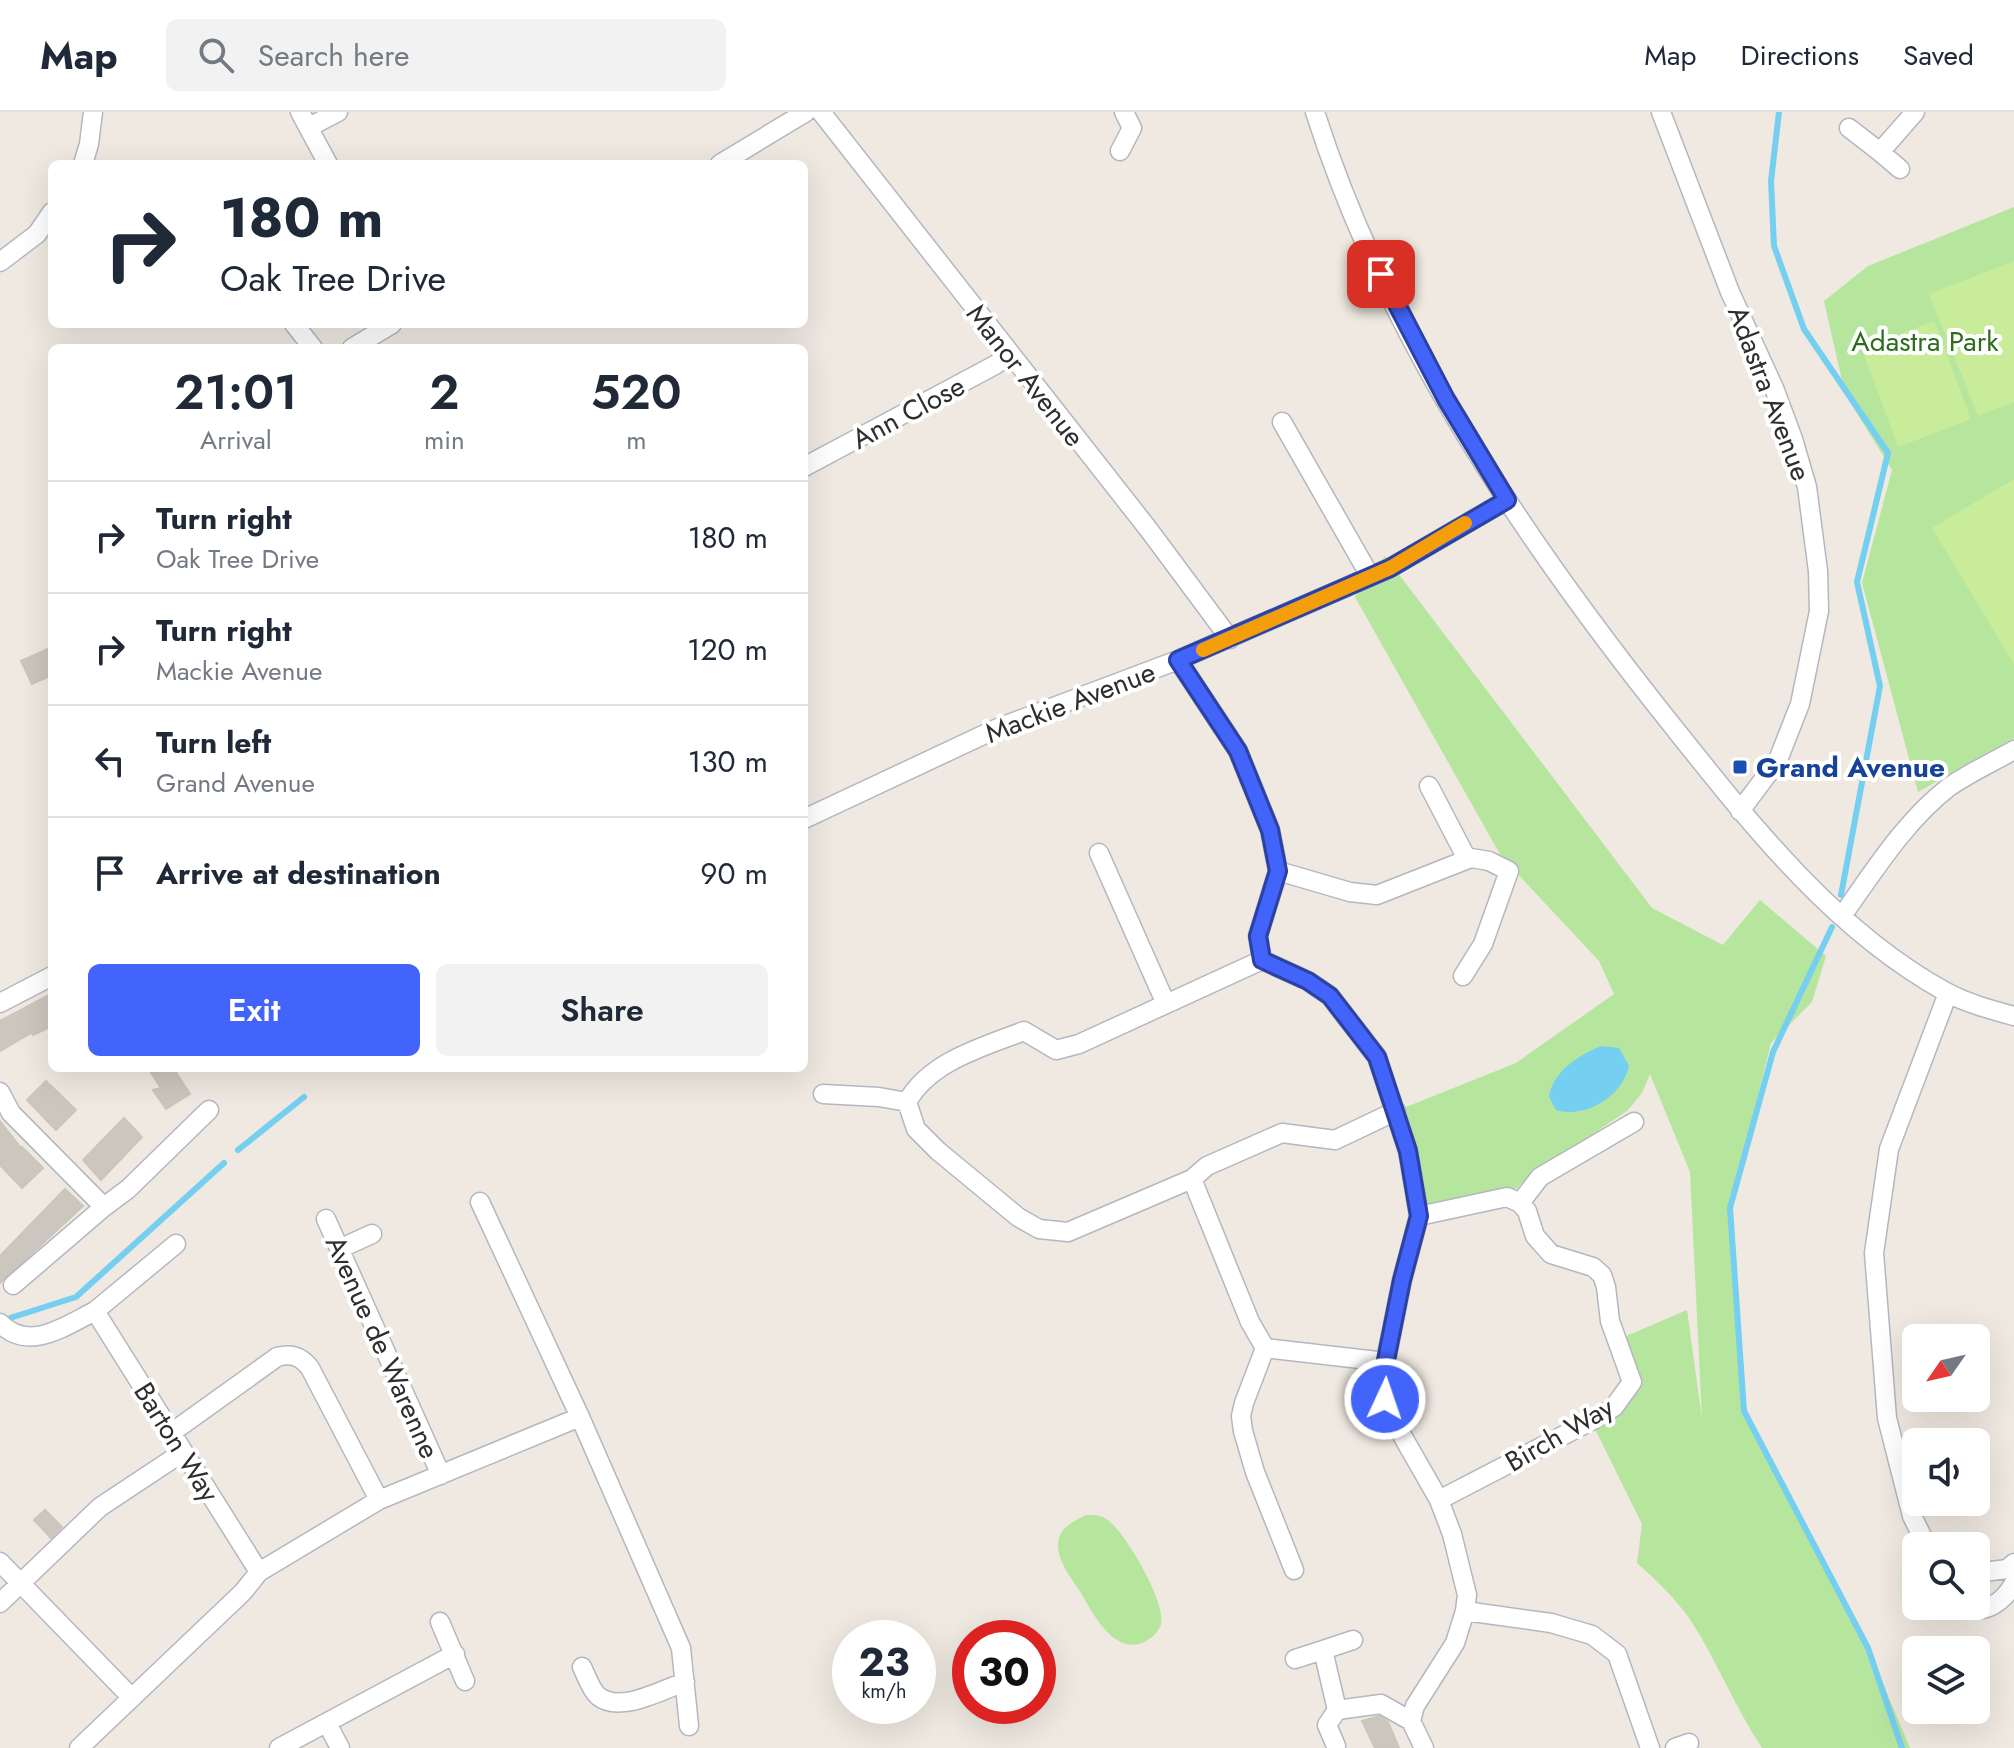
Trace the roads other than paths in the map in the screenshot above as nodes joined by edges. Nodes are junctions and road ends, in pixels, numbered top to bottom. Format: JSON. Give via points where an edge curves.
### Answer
{"nodes":[{"id":1,"x":93,"y":112,"type":"edge"},
{"id":2,"x":338,"y":112,"type":"edge"},
{"id":3,"x":806,"y":112,"type":"edge"},
{"id":4,"x":821,"y":112,"type":"edge"},
{"id":5,"x":1124,"y":112,"type":"edge"},
{"id":6,"x":1315,"y":112,"type":"edge"},
{"id":7,"x":1661,"y":112,"type":"edge"},
{"id":8,"x":1915,"y":112,"type":"edge"},
{"id":9,"x":305,"y":119,"type":"edge"},
{"id":10,"x":1849,"y":128,"type":"dead end"},
{"id":11,"x":1120,"y":151,"type":"dead end"},
{"id":12,"x":1880,"y":152,"type":"junction"},
{"id":13,"x":84,"y":160,"type":"edge"},
{"id":14,"x":326,"y":160,"type":"edge"},
{"id":15,"x":727,"y":160,"type":"edge"},
{"id":16,"x":1900,"y":169,"type":"dead end"},
{"id":17,"x":48,"y":218,"type":"edge"},
{"id":18,"x":0,"y":262,"type":"edge"},
{"id":19,"x":297,"y":328,"type":"edge"},
{"id":20,"x":385,"y":328,"type":"edge"},
{"id":21,"x":310,"y":344,"type":"edge"},
{"id":22,"x":359,"y":344,"type":"edge"},
{"id":23,"x":1010,"y":354,"type":"junction"},
{"id":24,"x":1282,"y":422,"type":"dead end"},
{"id":25,"x":808,"y":465,"type":"edge"},
{"id":26,"x":1507,"y":500,"type":"junction"},
{"id":27,"x":1370,"y":576,"type":"junction"},
{"id":28,"x":1230,"y":639,"type":"junction"},
{"id":29,"x":1178,"y":660,"type":"junction"},
{"id":30,"x":2014,"y":750,"type":"edge"},
{"id":31,"x":1429,"y":786,"type":"dead end"},
{"id":32,"x":1740,"y":811,"type":"junction"},
{"id":33,"x":808,"y":817,"type":"edge"},
{"id":34,"x":1099,"y":853,"type":"dead end"},
{"id":35,"x":1467,"y":859,"type":"junction"},
{"id":36,"x":1278,"y":871,"type":"junction"},
{"id":37,"x":1842,"y":916,"type":"junction"},
{"id":38,"x":1262,"y":960,"type":"junction"},
{"id":39,"x":1463,"y":976,"type":"dead end"},
{"id":40,"x":48,"y":978,"type":"edge"},
{"id":41,"x":1948,"y":993,"type":"junction"},
{"id":42,"x":0,"y":1003,"type":"edge"},
{"id":43,"x":1166,"y":1004,"type":"junction"},
{"id":44,"x":2014,"y":1016,"type":"edge"},
{"id":45,"x":0,"y":1092,"type":"edge"},
{"id":46,"x":823,"y":1094,"type":"dead end"},
{"id":47,"x":907,"y":1102,"type":"junction"},
{"id":48,"x":209,"y":1110,"type":"dead end"},
{"id":49,"x":1396,"y":1111,"type":"junction"},
{"id":50,"x":1634,"y":1122,"type":"dead end"},
{"id":51,"x":1192,"y":1179,"type":"junction"},
{"id":52,"x":480,"y":1202,"type":"dead end"},
{"id":53,"x":1520,"y":1203,"type":"junction"},
{"id":54,"x":104,"y":1207,"type":"junction"},
{"id":55,"x":1419,"y":1216,"type":"junction"},
{"id":56,"x":326,"y":1219,"type":"dead end"},
{"id":57,"x":372,"y":1234,"type":"dead end"},
{"id":58,"x":176,"y":1244,"type":"dead end"},
{"id":59,"x":339,"y":1249,"type":"junction"},
{"id":60,"x":13,"y":1285,"type":"dead end"},
{"id":61,"x":95,"y":1311,"type":"junction"},
{"id":62,"x":0,"y":1323,"type":"edge"},
{"id":63,"x":1265,"y":1348,"type":"junction"},
{"id":64,"x":1386,"y":1362,"type":"junction"},
{"id":65,"x":580,"y":1417,"type":"junction"},
{"id":66,"x":171,"y":1433,"type":"junction"},
{"id":67,"x":183,"y":1452,"type":"junction"},
{"id":68,"x":441,"y":1475,"type":"junction"},
{"id":69,"x":379,"y":1500,"type":"junction"},
{"id":70,"x":1439,"y":1500,"type":"junction"},
{"id":71,"x":1919,"y":1532,"type":"edge"},
{"id":72,"x":0,"y":1562,"type":"edge"},
{"id":73,"x":2014,"y":1563,"type":"edge"},
{"id":74,"x":1294,"y":1570,"type":"dead end"},
{"id":75,"x":1990,"y":1571,"type":"edge"},
{"id":76,"x":259,"y":1572,"type":"junction"},
{"id":77,"x":2014,"y":1583,"type":"edge"},
{"id":78,"x":21,"y":1584,"type":"junction"},
{"id":79,"x":0,"y":1603,"type":"edge"},
{"id":80,"x":1990,"y":1607,"type":"edge"},
{"id":81,"x":1465,"y":1611,"type":"junction"},
{"id":82,"x":440,"y":1622,"type":"dead end"},
{"id":83,"x":1353,"y":1640,"type":"dead end"},
{"id":84,"x":1323,"y":1650,"type":"junction"},
{"id":85,"x":455,"y":1654,"type":"junction"},
{"id":86,"x":1295,"y":1659,"type":"dead end"},
{"id":87,"x":582,"y":1667,"type":"dead end"},
{"id":88,"x":465,"y":1681,"type":"dead end"},
{"id":89,"x":685,"y":1682,"type":"junction"},
{"id":90,"x":132,"y":1698,"type":"junction"},
{"id":91,"x":1337,"y":1710,"type":"junction"},
{"id":92,"x":1411,"y":1721,"type":"junction"},
{"id":93,"x":327,"y":1723,"type":"junction"},
{"id":94,"x":689,"y":1726,"type":"dead end"},
{"id":95,"x":1336,"y":1746,"type":"dead end"},
{"id":96,"x":79,"y":1748,"type":"edge"},
{"id":97,"x":279,"y":1748,"type":"edge"},
{"id":98,"x":340,"y":1748,"type":"edge"},
{"id":99,"x":1424,"y":1748,"type":"edge"},
{"id":100,"x":1650,"y":1748,"type":"edge"}],
"edges":[{"from":1,"to":13,"type":"street"},
{"from":2,"to":9,"type":"street"},
{"from":3,"to":15,"type":"street"},
{"from":4,"to":23,"type":"street","name":"Manor Avenue"},
{"from":5,"to":11,"type":"street","via":[[1132,128]]},
{"from":6,"to":26,"type":"street","via":[[1360,231],[1402,318]]},
{"from":7,"to":32,"type":"street","name":"Adastra Avenue","via":[[1793,439],[1807,487],[1818,571],[1819,611],[1800,704],[1778,760]]},
{"from":8,"to":12,"type":"street"},
{"from":9,"to":14,"type":"street"},
{"from":10,"to":12,"type":"street"},
{"from":12,"to":16,"type":"street"},
{"from":17,"to":18,"type":"street","via":[[37,234]]},
{"from":19,"to":21,"type":"street"},
{"from":20,"to":22,"type":"street"},
{"from":23,"to":25,"type":"street","name":"Ann Close"},
{"from":23,"to":28,"type":"street","name":"Manor Avenue"},
{"from":24,"to":27,"type":"street"},
{"from":26,"to":27,"type":"street","name":"Mackie Avenue"},
{"from":26,"to":32,"type":"street","via":[[1601,637]]},
{"from":27,"to":28,"type":"street","name":"Mackie Avenue"},
{"from":28,"to":29,"type":"street","name":"Mackie Avenue"},
{"from":29,"to":33,"type":"street","name":"Mackie Avenue","via":[[998,728]]},
{"from":29,"to":36,"type":"street","via":[[1238,751],[1270,830]]},
{"from":30,"to":37,"type":"street","via":[[1951,786],[1926,807]]},
{"from":31,"to":35,"type":"street"},
{"from":32,"to":37,"type":"street"},
{"from":34,"to":43,"type":"street"},
{"from":35,"to":36,"type":"street","via":[[1377,895]]},
{"from":35,"to":39,"type":"street","via":[[1489,861],[1509,871],[1483,944]]},
{"from":36,"to":38,"type":"street","via":[[1258,936]]},
{"from":37,"to":41,"type":"street"},
{"from":38,"to":43,"type":"street"},
{"from":38,"to":49,"type":"street","via":[[1330,996],[1377,1057]]},
{"from":40,"to":42,"type":"street"},
{"from":41,"to":44,"type":"street"},
{"from":41,"to":71,"type":"street","via":[[1889,1149],[1874,1253],[1887,1418]]},
{"from":43,"to":47,"type":"street","via":[[1056,1050],[1024,1031],[981,1047],[930,1074]]},
{"from":45,"to":54,"type":"street","via":[[11,1113]]},
{"from":46,"to":47,"type":"street"},
{"from":47,"to":51,"type":"street","via":[[916,1129],[938,1151],[1039,1229],[1068,1232]]},
{"from":48,"to":54,"type":"street"},
{"from":49,"to":51,"type":"street","via":[[1335,1140],[1282,1133],[1207,1166]]},
{"from":49,"to":55,"type":"street"},
{"from":50,"to":53,"type":"street","via":[[1540,1177]]},
{"from":51,"to":63,"type":"street"},
{"from":52,"to":65,"type":"street"},
{"from":53,"to":55,"type":"street","via":[[1507,1197]]},
{"from":53,"to":70,"type":"street","name":"Birch Way","via":[[1535,1236],[1551,1254],[1602,1275],[1610,1321],[1632,1382],[1614,1407]]},
{"from":54,"to":60,"type":"street"},
{"from":55,"to":64,"type":"street"},
{"from":56,"to":59,"type":"street","name":"Avenue de Warenne"},
{"from":57,"to":59,"type":"street"},
{"from":58,"to":61,"type":"street"},
{"from":59,"to":68,"type":"street","name":"Avenue de Warenne"},
{"from":61,"to":62,"type":"street","via":[[31,1338],[10,1334]]},
{"from":61,"to":66,"type":"street","name":"Barton Way"},
{"from":63,"to":64,"type":"street"},
{"from":63,"to":74,"type":"street","via":[[1241,1416],[1255,1472]]},
{"from":64,"to":70,"type":"street","via":[[1385,1399]]},
{"from":65,"to":68,"type":"street","name":"Avenue de Warenne"},
{"from":65,"to":89,"type":"street","via":[[681,1648]]},
{"from":66,"to":67,"type":"street","name":"Barton Way"},
{"from":66,"to":69,"type":"street","via":[[277,1357],[289,1354],[310,1368]]},
{"from":67,"to":76,"type":"street","name":"Barton Way"},
{"from":67,"to":78,"type":"street","via":[[100,1507]]},
{"from":68,"to":69,"type":"street","name":"Avenue de Warenne"},
{"from":69,"to":76,"type":"street","name":"Avenue de Warenne"},
{"from":70,"to":81,"type":"street","via":[[1463,1571]]},
{"from":72,"to":78,"type":"street"},
{"from":73,"to":75,"type":"street"},
{"from":76,"to":90,"type":"street","name":"Avenue de Warenne"},
{"from":77,"to":80,"type":"street"},
{"from":78,"to":79,"type":"street"},
{"from":78,"to":90,"type":"street"},
{"from":81,"to":92,"type":"street","via":[[1455,1643]]},
{"from":81,"to":100,"type":"street","via":[[1551,1623],[1592,1635],[1617,1654]]},
{"from":82,"to":85,"type":"street"},
{"from":83,"to":84,"type":"street"},
{"from":84,"to":86,"type":"street"},
{"from":84,"to":91,"type":"street"},
{"from":85,"to":88,"type":"street"},
{"from":85,"to":93,"type":"street"},
{"from":87,"to":89,"type":"street","via":[[596,1695],[613,1703]]},
{"from":89,"to":94,"type":"street"},
{"from":90,"to":96,"type":"street","name":"Avenue de Warenne"},
{"from":91,"to":92,"type":"street","via":[[1381,1704]]},
{"from":91,"to":95,"type":"street","via":[[1327,1725]]},
{"from":92,"to":99,"type":"street"},
{"from":93,"to":97,"type":"street"},
{"from":93,"to":98,"type":"street"}]}
